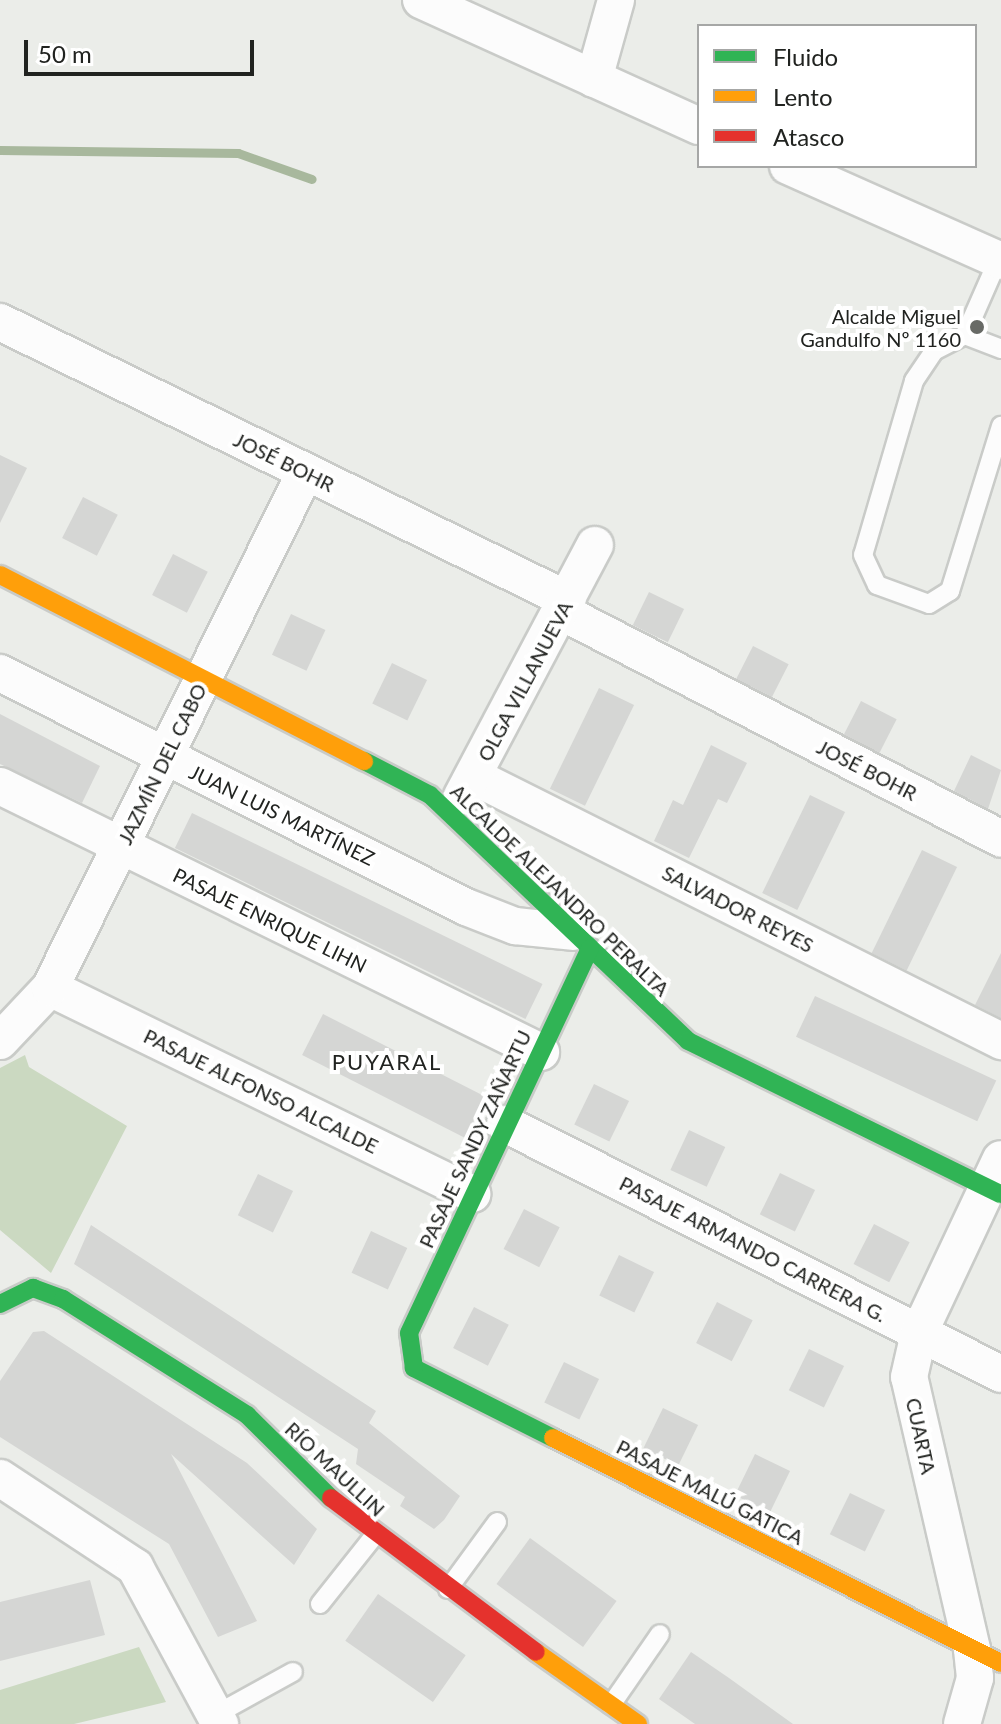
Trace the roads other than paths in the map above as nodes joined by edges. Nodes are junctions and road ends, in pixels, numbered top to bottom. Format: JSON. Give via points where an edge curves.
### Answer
{"nodes":[{"id":1,"x":421,"y":0,"type":"edge"},
{"id":2,"x":616,"y":0,"type":"edge"},
{"id":3,"x":594,"y":79,"type":"junction"},
{"id":4,"x":697,"y":125,"type":"edge"},
{"id":5,"x":792,"y":168,"type":"edge"},
{"id":6,"x":999,"y":261,"type":"edge"},
{"id":7,"x":0,"y":322,"type":"edge"},
{"id":8,"x":965,"y":335,"type":"junction"},
{"id":9,"x":1001,"y":349,"type":"edge"},
{"id":10,"x":1001,"y":426,"type":"edge"},
{"id":11,"x":305,"y":473,"type":"junction"},
{"id":12,"x":595,"y":545,"type":"dead end"},
{"id":13,"x":0,"y":575,"type":"edge"},
{"id":14,"x":565,"y":606,"type":"junction"},
{"id":15,"x":0,"y":673,"type":"edge"},
{"id":16,"x":204,"y":677,"type":"junction"},
{"id":17,"x":165,"y":757,"type":"junction"},
{"id":18,"x":475,"y":777,"type":"junction"},
{"id":19,"x":0,"y":786,"type":"edge"},
{"id":20,"x":450,"y":814,"type":"junction"},
{"id":21,"x":1001,"y":839,"type":"edge"},
{"id":22,"x":121,"y":847,"type":"junction"},
{"id":23,"x":581,"y":940,"type":"junction"},
{"id":24,"x":50,"y":988,"type":"junction"},
{"id":25,"x":0,"y":1041,"type":"edge"},
{"id":26,"x":1001,"y":1041,"type":"edge"},
{"id":27,"x":541,"y":1052,"type":"junction"},
{"id":28,"x":505,"y":1124,"type":"junction"},
{"id":29,"x":997,"y":1180,"type":"edge"},
{"id":30,"x":473,"y":1194,"type":"junction"},
{"id":31,"x":0,"y":1304,"type":"edge"},
{"id":32,"x":919,"y":1333,"type":"junction"},
{"id":33,"x":407,"y":1351,"type":"joint"},
{"id":34,"x":1001,"y":1374,"type":"edge"},
{"id":35,"x":0,"y":1478,"type":"edge"},
{"id":36,"x":497,"y":1522,"type":"dead end"},
{"id":37,"x":374,"y":1536,"type":"junction"},
{"id":38,"x":448,"y":1589,"type":"junction"},
{"id":39,"x":320,"y":1604,"type":"dead end"},
{"id":40,"x":660,"y":1634,"type":"dead end"},
{"id":41,"x":986,"y":1656,"type":"edge"},
{"id":42,"x":293,"y":1672,"type":"dead end"},
{"id":43,"x":611,"y":1705,"type":"junction"},
{"id":44,"x":217,"y":1720,"type":"edge"},
{"id":45,"x":638,"y":1724,"type":"edge"},
{"id":46,"x":962,"y":1724,"type":"edge"}],
"edges":[{"from":1,"to":3,"type":"street"},
{"from":2,"to":3,"type":"street"},
{"from":3,"to":4,"type":"street"},
{"from":5,"to":6,"type":"street"},
{"from":6,"to":8,"type":"lane"},
{"from":7,"to":11,"type":"street","name":"JOSÉ BOHR"},
{"from":8,"to":9,"type":"lane"},
{"from":8,"to":10,"type":"lane","via":[[934,351],[914,381],[863,555],[877,585],[929,604],[950,591]]},
{"from":11,"to":14,"type":"street","name":"JOSÉ BOHR"},
{"from":11,"to":16,"type":"street","name":"JAZMÍN DEL CABO"},
{"from":12,"to":14,"type":"street","name":"OLGA VILLANUEVA"},
{"from":13,"to":16,"type":"street","name":"ALCALDE ALEJANDRO PERALTA"},
{"from":14,"to":18,"type":"street","name":"OLGA VILLANUEVA"},
{"from":14,"to":21,"type":"street","name":"JOSÉ BOHR"},
{"from":15,"to":17,"type":"street","name":"JUAN LUIS MARTÍNEZ"},
{"from":16,"to":17,"type":"street","name":"JAZMÍN DEL CABO"},
{"from":16,"to":20,"type":"street","name":"ALCALDE ALEJANDRO PERALTA","via":[[394,775]]},
{"from":17,"to":22,"type":"street","name":"JAZMÍN DEL CABO"},
{"from":17,"to":23,"type":"street","name":"JUAN LUIS MARTÍNEZ","via":[[466,907],[515,926]]},
{"from":18,"to":20,"type":"street","name":"OLGA VILLANUEVA"},
{"from":18,"to":26,"type":"street","name":"SALVADOR REYES"},
{"from":19,"to":22,"type":"street","name":"PASAJE ENRIQUE LIHN"},
{"from":20,"to":23,"type":"street","name":"ALCALDE ALEJANDRO PERALTA"},
{"from":22,"to":24,"type":"street","name":"JAZMÍN DEL CABO"},
{"from":22,"to":27,"type":"street","name":"PASAJE ENRIQUE LIHN"},
{"from":23,"to":27,"type":"street","name":"PASAJE SANDY ZAÑARTU"},
{"from":23,"to":29,"type":"street","name":"ALCALDE ALEJANDRO PERALTA","via":[[688,1041]]},
{"from":24,"to":25,"type":"street","name":"JAZMÍN DEL CABO"},
{"from":24,"to":30,"type":"street","name":"PASAJE ALFONSO ALCALDE"},
{"from":27,"to":28,"type":"street","name":"PASAJE SANDY ZAÑARTU"},
{"from":28,"to":30,"type":"street","name":"PASAJE SANDY ZAÑARTU"},
{"from":28,"to":32,"type":"street","name":"PASAJE ARMANDO CARRERA G."},
{"from":29,"to":32,"type":"street","name":"CUARTA"},
{"from":30,"to":33,"type":"street","name":"PASAJE SANDY ZAÑARTU","via":[[409,1333]]},
{"from":31,"to":37,"type":"street","name":"RÍO MAULLIN","via":[[33,1288],[63,1299],[247,1415]]},
{"from":32,"to":34,"type":"street","name":"PASAJE ARMANDO CARRERA G."},
{"from":32,"to":41,"type":"street","name":"CUARTA","via":[[912,1404]]},
{"from":33,"to":41,"type":"street","name":"PASAJE MALÚ GATICA","via":[[414,1368]]},
{"from":35,"to":44,"type":"street","via":[[135,1567]]},
{"from":36,"to":38,"type":"lane"},
{"from":37,"to":38,"type":"street","name":"RÍO MAULLIN"},
{"from":37,"to":39,"type":"lane"},
{"from":38,"to":43,"type":"street","name":"RÍO MAULLIN"},
{"from":40,"to":43,"type":"lane"},
{"from":41,"to":46,"type":"street","name":"CUARTA"},
{"from":42,"to":44,"type":"lane"},
{"from":43,"to":45,"type":"street","name":"RÍO MAULLIN"}]}
